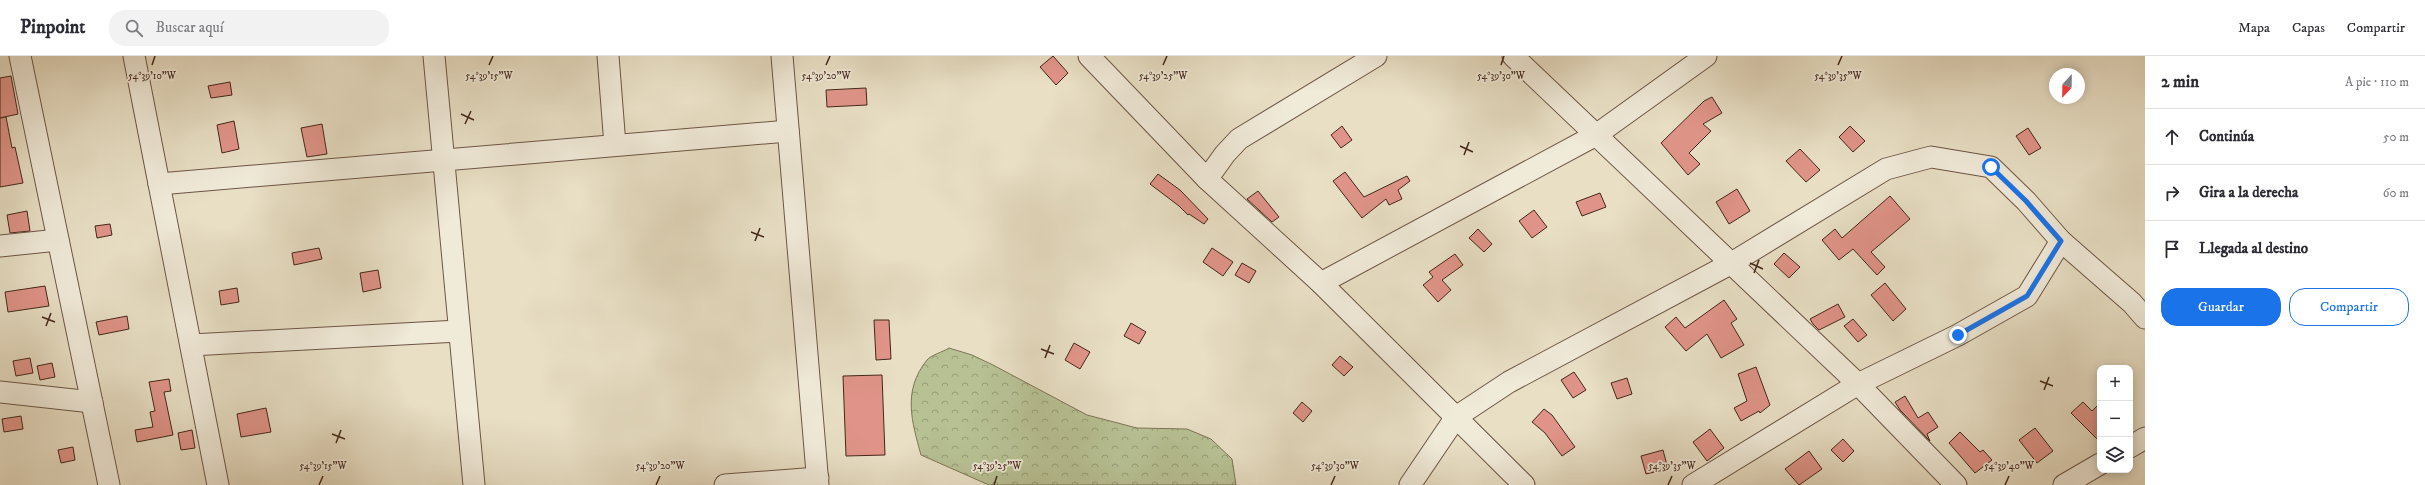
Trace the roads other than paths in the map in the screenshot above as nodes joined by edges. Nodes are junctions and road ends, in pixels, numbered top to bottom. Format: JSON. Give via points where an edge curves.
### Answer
{"nodes":[{"id":1,"x":20,"y":56,"type":"edge"},
{"id":2,"x":134,"y":56,"type":"edge"},
{"id":3,"x":434,"y":56,"type":"edge"},
{"id":4,"x":608,"y":56,"type":"edge"},
{"id":5,"x":782,"y":56,"type":"edge"},
{"id":6,"x":1089,"y":56,"type":"edge"},
{"id":7,"x":1376,"y":56,"type":"edge"},
{"id":8,"x":1706,"y":56,"type":"edge"},
{"id":9,"x":1526,"y":60,"type":"edge"},
{"id":10,"x":788,"y":131,"type":"junction"},
{"id":11,"x":1596,"y":135,"type":"junction"},
{"id":12,"x":615,"y":145,"type":"junction"},
{"id":13,"x":444,"y":160,"type":"junction"},
{"id":14,"x":1207,"y":179,"type":"junction"},
{"id":15,"x":159,"y":184,"type":"junction"},
{"id":16,"x":58,"y":240,"type":"junction"},
{"id":17,"x":2061,"y":241,"type":"junction"},
{"id":18,"x":0,"y":246,"type":"edge"},
{"id":19,"x":1730,"y":264,"type":"junction"},
{"id":20,"x":1321,"y":283,"type":"junction"},
{"id":21,"x":2145,"y":318,"type":"edge"},
{"id":22,"x":459,"y":331,"type":"junction"},
{"id":23,"x":191,"y":345,"type":"junction"},
{"id":24,"x":1858,"y":384,"type":"junction"},
{"id":25,"x":0,"y":392,"type":"edge"},
{"id":26,"x":92,"y":402,"type":"junction"},
{"id":27,"x":1456,"y":417,"type":"junction"},
{"id":28,"x":2145,"y":438,"type":"edge"},
{"id":29,"x":2133,"y":445,"type":"edge"},
{"id":30,"x":2097,"y":466,"type":"edge"},
{"id":31,"x":818,"y":482,"type":"edge"},
{"id":32,"x":109,"y":485,"type":"edge"},
{"id":33,"x":218,"y":485,"type":"edge"},
{"id":34,"x":474,"y":485,"type":"edge"},
{"id":35,"x":725,"y":485,"type":"edge"},
{"id":36,"x":1410,"y":485,"type":"edge"},
{"id":37,"x":1524,"y":485,"type":"edge"},
{"id":38,"x":1694,"y":485,"type":"edge"},
{"id":39,"x":1956,"y":485,"type":"edge"},
{"id":40,"x":2064,"y":485,"type":"edge"}],
"edges":[{"from":1,"to":16,"type":"street"},
{"from":2,"to":15,"type":"street"},
{"from":3,"to":13,"type":"street"},
{"from":4,"to":12,"type":"street"},
{"from":5,"to":10,"type":"street"},
{"from":6,"to":14,"type":"street"},
{"from":7,"to":14,"type":"street","via":[[1239,139]]},
{"from":8,"to":11,"type":"street"},
{"from":9,"to":11,"type":"street"},
{"from":10,"to":12,"type":"street"},
{"from":10,"to":31,"type":"street"},
{"from":11,"to":19,"type":"street"},
{"from":11,"to":20,"type":"street"},
{"from":12,"to":13,"type":"street"},
{"from":13,"to":15,"type":"street"},
{"from":13,"to":22,"type":"street"},
{"from":14,"to":20,"type":"street"},
{"from":15,"to":23,"type":"street"},
{"from":16,"to":18,"type":"street"},
{"from":16,"to":26,"type":"street"},
{"from":17,"to":19,"type":"street","via":[[2026,201],[1991,167],[1930,157],[1886,169]]},
{"from":17,"to":21,"type":"street","via":[[2132,303]]},
{"from":17,"to":24,"type":"street","via":[[2027,296],[1958,335]]},
{"from":19,"to":24,"type":"street"},
{"from":19,"to":27,"type":"street","via":[[1509,382]]},
{"from":20,"to":27,"type":"street"},
{"from":22,"to":23,"type":"street"},
{"from":22,"to":34,"type":"street"},
{"from":23,"to":33,"type":"street"},
{"from":24,"to":38,"type":"street"},
{"from":24,"to":39,"type":"street"},
{"from":25,"to":26,"type":"street"},
{"from":26,"to":32,"type":"street"},
{"from":27,"to":36,"type":"street"},
{"from":27,"to":37,"type":"street"},
{"from":28,"to":29,"type":"street"},
{"from":30,"to":40,"type":"street"},
{"from":31,"to":35,"type":"street"}]}
